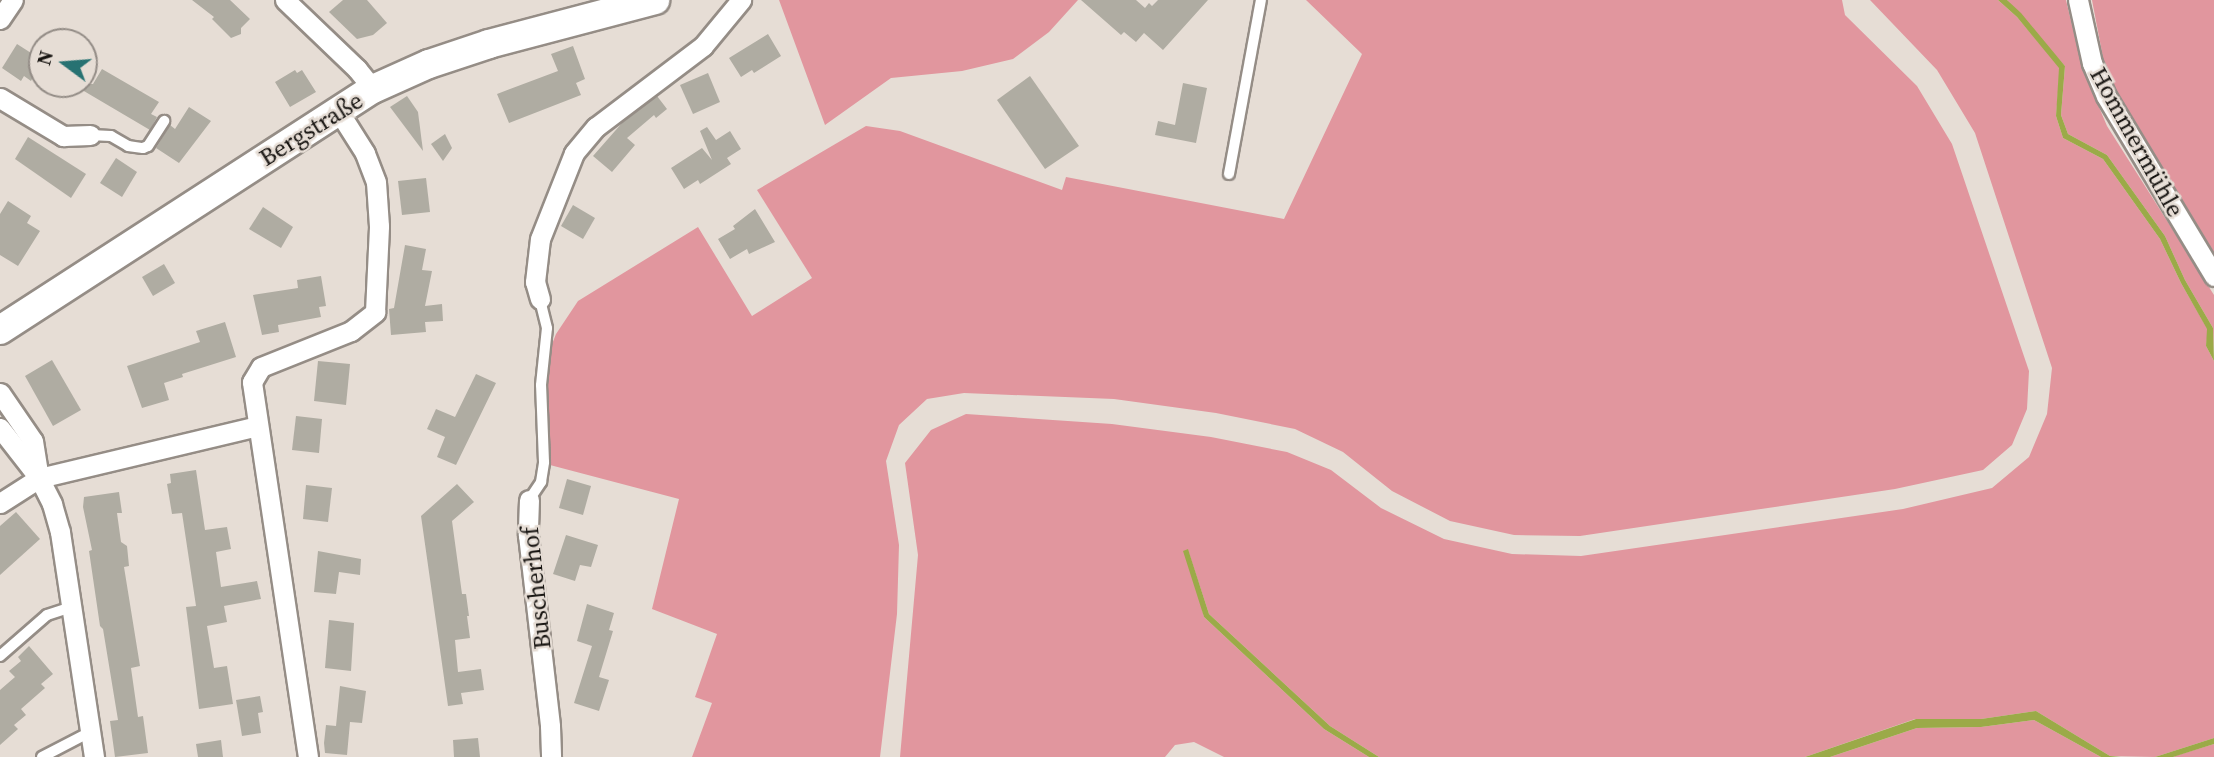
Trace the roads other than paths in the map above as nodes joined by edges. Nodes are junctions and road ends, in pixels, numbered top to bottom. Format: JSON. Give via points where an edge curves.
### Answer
{"nodes":[{"id":1,"x":13,"y":0,"type":"edge"},
{"id":2,"x":285,"y":0,"type":"edge"},
{"id":3,"x":655,"y":0,"type":"edge"},
{"id":4,"x":741,"y":0,"type":"edge"},
{"id":5,"x":1261,"y":0,"type":"edge"},
{"id":6,"x":2078,"y":0,"type":"edge"},
{"id":7,"x":0,"y":19,"type":"edge"},
{"id":8,"x":373,"y":89,"type":"junction"},
{"id":9,"x":0,"y":98,"type":"edge"},
{"id":10,"x":339,"y":112,"type":"junction"},
{"id":11,"x":164,"y":121,"type":"dead end"},
{"id":12,"x":90,"y":135,"type":"joint"},
{"id":13,"x":1229,"y":174,"type":"dead end"},
{"id":14,"x":2214,"y":276,"type":"edge"},
{"id":15,"x":540,"y":299,"type":"joint"},
{"id":16,"x":0,"y":330,"type":"edge"},
{"id":17,"x":0,"y":393,"type":"edge"},
{"id":18,"x":257,"y":426,"type":"junction"},
{"id":19,"x":0,"y":428,"type":"edge"},
{"id":20,"x":39,"y":478,"type":"junction"},
{"id":21,"x":528,"y":500,"type":"joint"},
{"id":22,"x":0,"y":503,"type":"edge"},
{"id":23,"x":71,"y":607,"type":"junction"},
{"id":24,"x":0,"y":656,"type":"edge"},
{"id":25,"x":90,"y":732,"type":"junction"},
{"id":26,"x":42,"y":757,"type":"edge"},
{"id":27,"x":94,"y":757,"type":"edge"},
{"id":28,"x":308,"y":757,"type":"edge"},
{"id":29,"x":551,"y":757,"type":"edge"}],
"edges":[{"from":1,"to":7,"type":"street"},
{"from":2,"to":8,"type":"street"},
{"from":3,"to":8,"type":"main road","name":"Bergstraße","via":[[489,44]]},
{"from":4,"to":15,"type":"street","via":[[703,46],[596,127],[574,153],[540,239],[535,282]]},
{"from":5,"to":13,"type":"lane"},
{"from":6,"to":14,"type":"street","name":"Hommermühle","via":[[2092,63],[2106,96]]},
{"from":8,"to":10,"type":"main road","name":"Bergstraße"},
{"from":9,"to":12,"type":"street","via":[[63,136]]},
{"from":10,"to":16,"type":"main road","name":"Bergstraße"},
{"from":10,"to":18,"type":"street","via":[[365,153],[376,182],[375,312],[351,331],[256,372],[252,382]]},
{"from":11,"to":12,"type":"lane","via":[[143,148],[111,136]]},
{"from":15,"to":21,"type":"lane","name":"Buscherhof","via":[[547,328],[541,385],[544,462],[541,482]]},
{"from":17,"to":20,"type":"street","via":[[33,441]]},
{"from":18,"to":20,"type":"street"},
{"from":18,"to":28,"type":"street"},
{"from":19,"to":20,"type":"street"},
{"from":20,"to":22,"type":"street"},
{"from":20,"to":23,"type":"street","via":[[60,532]]},
{"from":21,"to":29,"type":"street","name":"Buscherhof"},
{"from":23,"to":24,"type":"lane","via":[[47,615]]},
{"from":23,"to":25,"type":"street"},
{"from":25,"to":26,"type":"lane"},
{"from":25,"to":27,"type":"street"}]}
